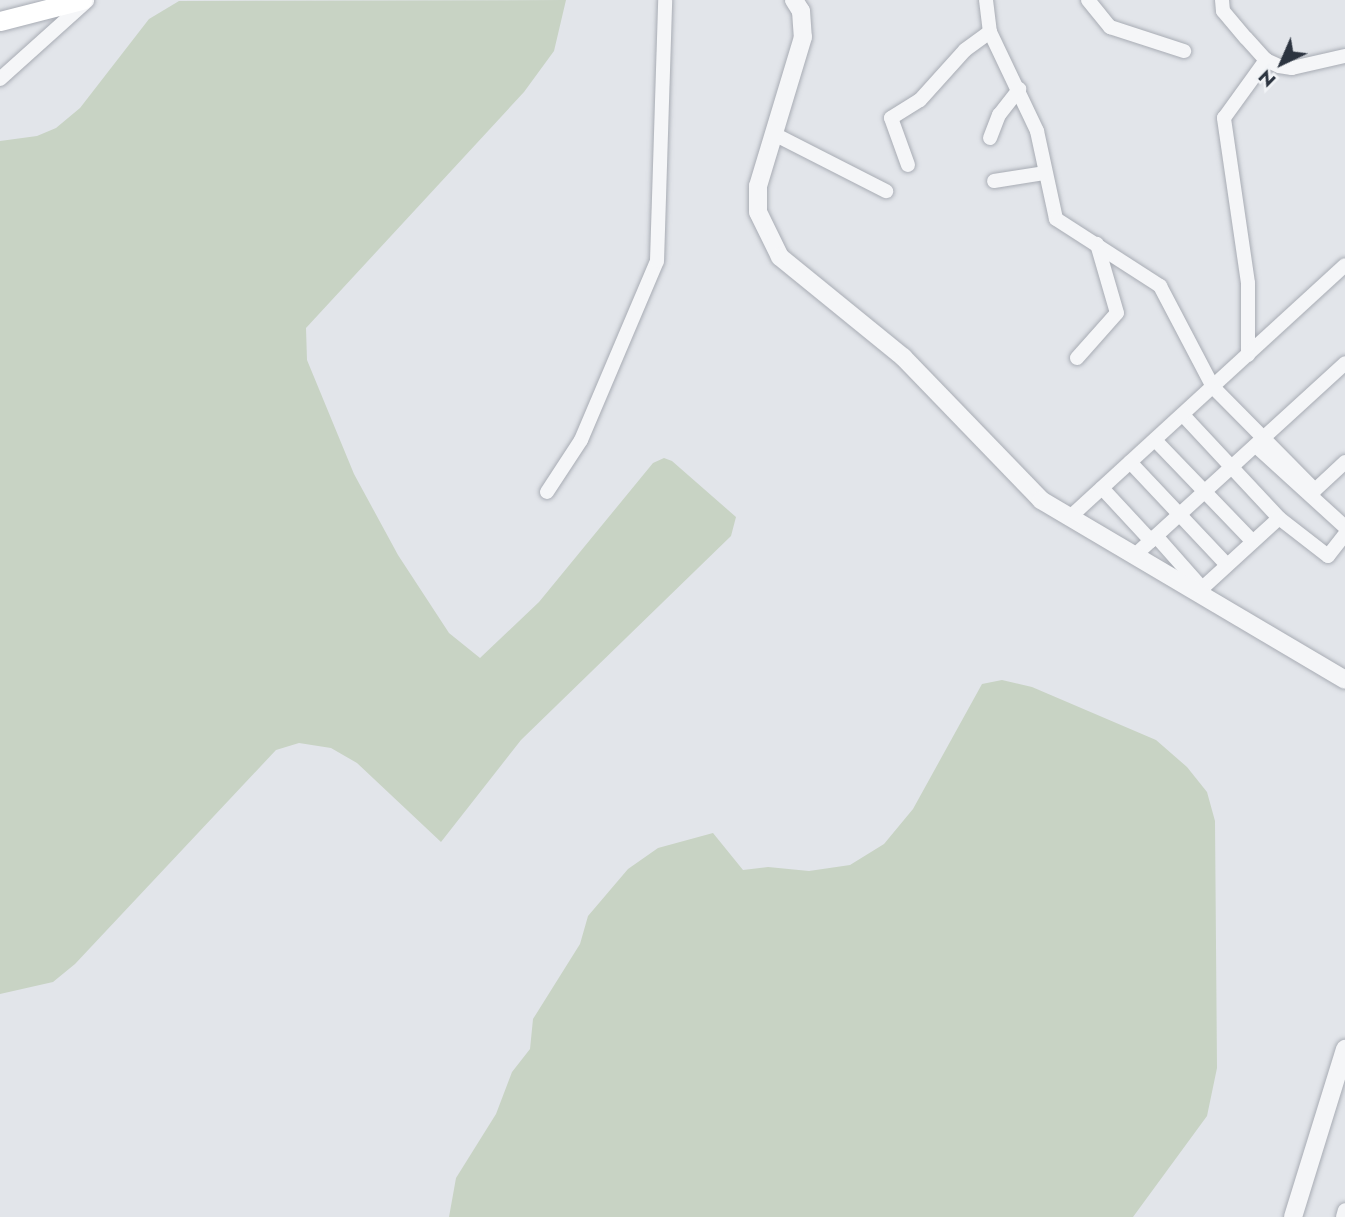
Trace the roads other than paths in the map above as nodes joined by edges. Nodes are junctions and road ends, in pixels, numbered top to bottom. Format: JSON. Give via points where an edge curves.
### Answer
{"nodes":[{"id":1,"x":82,"y":0,"type":"edge"},
{"id":2,"x":88,"y":0,"type":"edge"},
{"id":3,"x":665,"y":0,"type":"edge"},
{"id":4,"x":794,"y":0,"type":"edge"},
{"id":5,"x":986,"y":0,"type":"edge"},
{"id":6,"x":1088,"y":0,"type":"edge"},
{"id":7,"x":1222,"y":0,"type":"edge"},
{"id":8,"x":0,"y":21,"type":"edge"},
{"id":9,"x":990,"y":32,"type":"junction"},
{"id":10,"x":1184,"y":51,"type":"dead end"},
{"id":11,"x":1345,"y":56,"type":"edge"},
{"id":12,"x":1266,"y":60,"type":"junction"},
{"id":13,"x":0,"y":79,"type":"edge"},
{"id":14,"x":1019,"y":89,"type":"junction"},
{"id":15,"x":774,"y":134,"type":"junction"},
{"id":16,"x":990,"y":138,"type":"dead end"},
{"id":17,"x":908,"y":165,"type":"dead end"},
{"id":18,"x":1045,"y":173,"type":"junction"},
{"id":19,"x":994,"y":181,"type":"dead end"},
{"id":20,"x":886,"y":191,"type":"dead end"},
{"id":21,"x":1097,"y":244,"type":"junction"},
{"id":22,"x":1345,"y":265,"type":"edge"},
{"id":23,"x":1248,"y":355,"type":"junction"},
{"id":24,"x":1077,"y":358,"type":"dead end"},
{"id":25,"x":1345,"y":363,"type":"edge"},
{"id":26,"x":1213,"y":387,"type":"junction"},
{"id":27,"x":1183,"y":415,"type":"junction"},
{"id":28,"x":1155,"y":440,"type":"junction"},
{"id":29,"x":1260,"y":442,"type":"junction"},
{"id":30,"x":1130,"y":462,"type":"junction"},
{"id":31,"x":1345,"y":462,"type":"edge"},
{"id":32,"x":1232,"y":467,"type":"junction"},
{"id":33,"x":1102,"y":488,"type":"junction"},
{"id":34,"x":1206,"y":491,"type":"junction"},
{"id":35,"x":547,"y":492,"type":"dead end"},
{"id":36,"x":1180,"y":514,"type":"junction"},
{"id":37,"x":1069,"y":518,"type":"junction"},
{"id":38,"x":1279,"y":518,"type":"junction"},
{"id":39,"x":1345,"y":527,"type":"edge"},
{"id":40,"x":1345,"y":534,"type":"edge"},
{"id":41,"x":1153,"y":538,"type":"junction"},
{"id":42,"x":1253,"y":542,"type":"junction"},
{"id":43,"x":1134,"y":556,"type":"junction"},
{"id":44,"x":1227,"y":565,"type":"junction"},
{"id":45,"x":1200,"y":591,"type":"junction"},
{"id":46,"x":1345,"y":680,"type":"edge"},
{"id":47,"x":1345,"y":1049,"type":"edge"},
{"id":48,"x":1345,"y":1210,"type":"edge"},
{"id":49,"x":1293,"y":1217,"type":"edge"},
{"id":50,"x":1343,"y":1217,"type":"edge"}],
"edges":[{"from":1,"to":8,"type":"main road"},
{"from":2,"to":13,"type":"street"},
{"from":3,"to":35,"type":"street","via":[[657,261],[581,440]]},
{"from":4,"to":15,"type":"street","via":[[801,11],[803,37]]},
{"from":5,"to":9,"type":"street"},
{"from":6,"to":10,"type":"street","via":[[1110,27]]},
{"from":7,"to":12,"type":"street","via":[[1223,11]]},
{"from":9,"to":14,"type":"street"},
{"from":9,"to":17,"type":"street","via":[[965,50],[920,100],[891,118]]},
{"from":11,"to":12,"type":"street","via":[[1292,68]]},
{"from":12,"to":23,"type":"street","via":[[1224,118],[1248,283]]},
{"from":14,"to":16,"type":"street","via":[[999,115]]},
{"from":14,"to":18,"type":"street","via":[[1037,131]]},
{"from":15,"to":20,"type":"street"},
{"from":15,"to":37,"type":"street","via":[[758,186],[758,212],[780,257],[902,357],[1022,485]]},
{"from":18,"to":19,"type":"street"},
{"from":18,"to":21,"type":"street","via":[[1056,219]]},
{"from":21,"to":24,"type":"street","via":[[1117,313]]},
{"from":21,"to":26,"type":"street","via":[[1160,286]]},
{"from":22,"to":23,"type":"street"},
{"from":23,"to":26,"type":"street"},
{"from":25,"to":29,"type":"street"},
{"from":26,"to":27,"type":"street"},
{"from":26,"to":29,"type":"street"},
{"from":27,"to":28,"type":"street"},
{"from":27,"to":32,"type":"street"},
{"from":28,"to":30,"type":"street"},
{"from":28,"to":34,"type":"street"},
{"from":29,"to":31,"type":"street","via":[[1315,490]]},
{"from":29,"to":32,"type":"street"},
{"from":29,"to":39,"type":"street"},
{"from":30,"to":33,"type":"street"},
{"from":30,"to":36,"type":"street"},
{"from":32,"to":34,"type":"street"},
{"from":32,"to":38,"type":"street"},
{"from":33,"to":37,"type":"street"},
{"from":33,"to":41,"type":"street"},
{"from":34,"to":36,"type":"street"},
{"from":34,"to":42,"type":"street"},
{"from":36,"to":41,"type":"street"},
{"from":36,"to":44,"type":"street"},
{"from":37,"to":43,"type":"street"},
{"from":38,"to":40,"type":"street","via":[[1328,556]]},
{"from":38,"to":42,"type":"street"},
{"from":41,"to":43,"type":"street"},
{"from":41,"to":45,"type":"street"},
{"from":42,"to":44,"type":"street"},
{"from":43,"to":45,"type":"street"},
{"from":44,"to":45,"type":"street"},
{"from":45,"to":46,"type":"street"},
{"from":47,"to":49,"type":"street"},
{"from":48,"to":50,"type":"street"}]}
